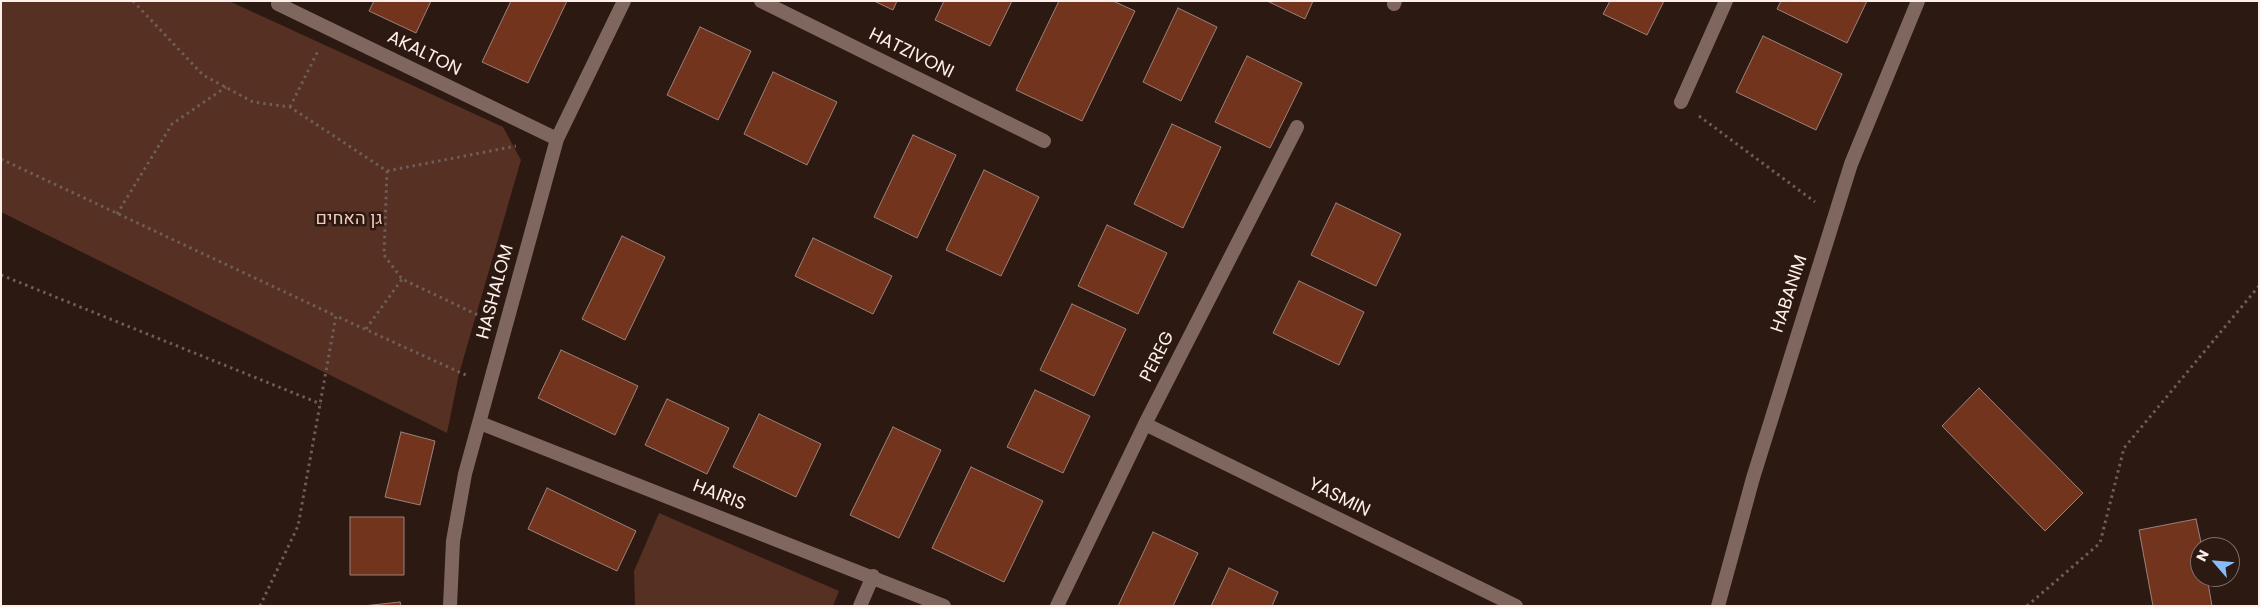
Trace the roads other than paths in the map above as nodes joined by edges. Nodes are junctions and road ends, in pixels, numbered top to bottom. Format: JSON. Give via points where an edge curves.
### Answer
{"nodes":[{"id":1,"x":279,"y":1,"type":"edge"},
{"id":2,"x":624,"y":1,"type":"edge"},
{"id":3,"x":761,"y":1,"type":"edge"},
{"id":4,"x":1726,"y":1,"type":"edge"},
{"id":5,"x":1918,"y":1,"type":"edge"},
{"id":6,"x":1681,"y":102,"type":"road end"},
{"id":7,"x":1296,"y":127,"type":"dead end"},
{"id":8,"x":557,"y":138,"type":"junction"},
{"id":9,"x":1044,"y":141,"type":"dead end"},
{"id":10,"x":480,"y":423,"type":"junction"},
{"id":11,"x":1145,"y":424,"type":"junction"},
{"id":12,"x":873,"y":576,"type":"junction"},
{"id":13,"x":450,"y":606,"type":"edge"},
{"id":14,"x":860,"y":606,"type":"edge"},
{"id":15,"x":944,"y":606,"type":"edge"},
{"id":16,"x":1057,"y":606,"type":"edge"},
{"id":17,"x":1516,"y":606,"type":"edge"},
{"id":18,"x":1718,"y":606,"type":"edge"}],
"edges":[{"from":1,"to":8,"type":"street","name":"AKALTON","via":[[278,4]]},
{"from":2,"to":8,"type":"street","name":"HASHALOM"},
{"from":3,"to":9,"type":"street","name":"HATZIVONI"},
{"from":4,"to":6,"type":"street"},
{"from":5,"to":18,"type":"street","name":"HABANIM","via":[[1851,164],[1752,478]]},
{"from":7,"to":11,"type":"street","name":"PEREG"},
{"from":8,"to":10,"type":"street","name":"HASHALOM"},
{"from":10,"to":12,"type":"street","name":"HAIRIS"},
{"from":10,"to":13,"type":"street","name":"HASHALOM","via":[[465,474],[453,541]]},
{"from":11,"to":16,"type":"street","name":"PEREG"},
{"from":11,"to":17,"type":"street","name":"YASMIN"},
{"from":12,"to":14,"type":"street"},
{"from":12,"to":15,"type":"street","name":"HAIRIS"}]}
